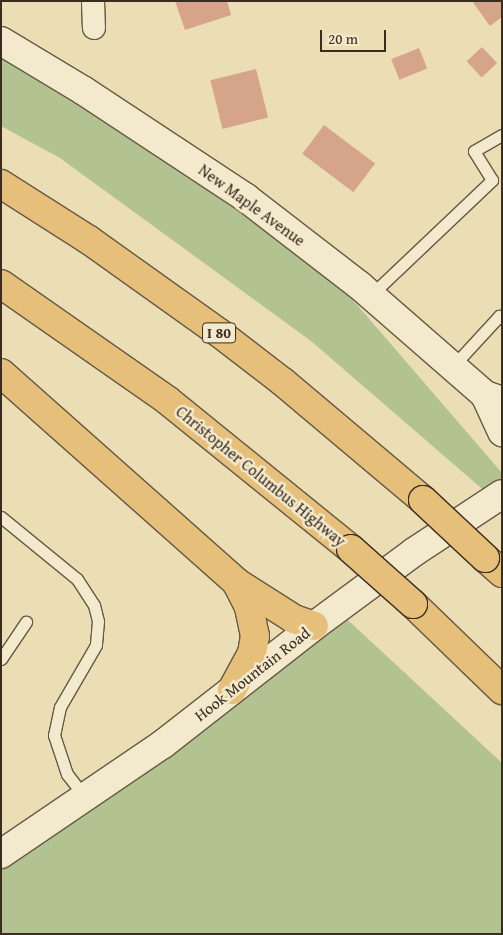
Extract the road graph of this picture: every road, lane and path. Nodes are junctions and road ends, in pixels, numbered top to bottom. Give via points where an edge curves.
1 (93, 1) edge
2 (94, 28) dead end
3 (1, 41) edge
4 (502, 135) edge
5 (1, 184) edge
6 (1, 284) edge
7 (370, 295) junction
8 (502, 318) edge
9 (454, 365) junction
10 (1, 373) edge
11 (493, 398) edge
12 (502, 432) edge
13 (502, 494) edge
14 (1, 517) edge
15 (493, 565) edge
16 (236, 582) junction
17 (26, 622) dead end
18 (314, 626) junction
19 (1, 659) edge
20 (232, 690) junction
21 (502, 690) edge
22 (85, 797) junction
23 (1, 854) edge

1 - 2 street
3 - 7 main road, New Maple Avenue via 84,90 246,198
4 - 7 lane via 474,151 492,180
5 - 15 highway, I 80, bridge via 89,240 291,388 423,500
6 - 21 highway, Christopher Columbus Highway, bridge via 167,400 351,549
7 - 9 main road, New Maple Avenue
8 - 9 lane via 499,316
9 - 11 main road, New Maple Avenue
10 - 16 highway
11 - 12 main road, New Maple Avenue
13 - 18 main road, Hook Mountain Road via 414,552
14 - 22 lane via 77,579 94,605 98,628 96,645 60,707 54,734 67,774
16 - 18 highway via 294,619
16 - 20 highway via 249,607 255,636 252,653
17 - 19 lane
18 - 20 main road, Hook Mountain Road
20 - 22 main road, Hook Mountain Road via 163,744
22 - 23 main road, Hook Mountain Road

